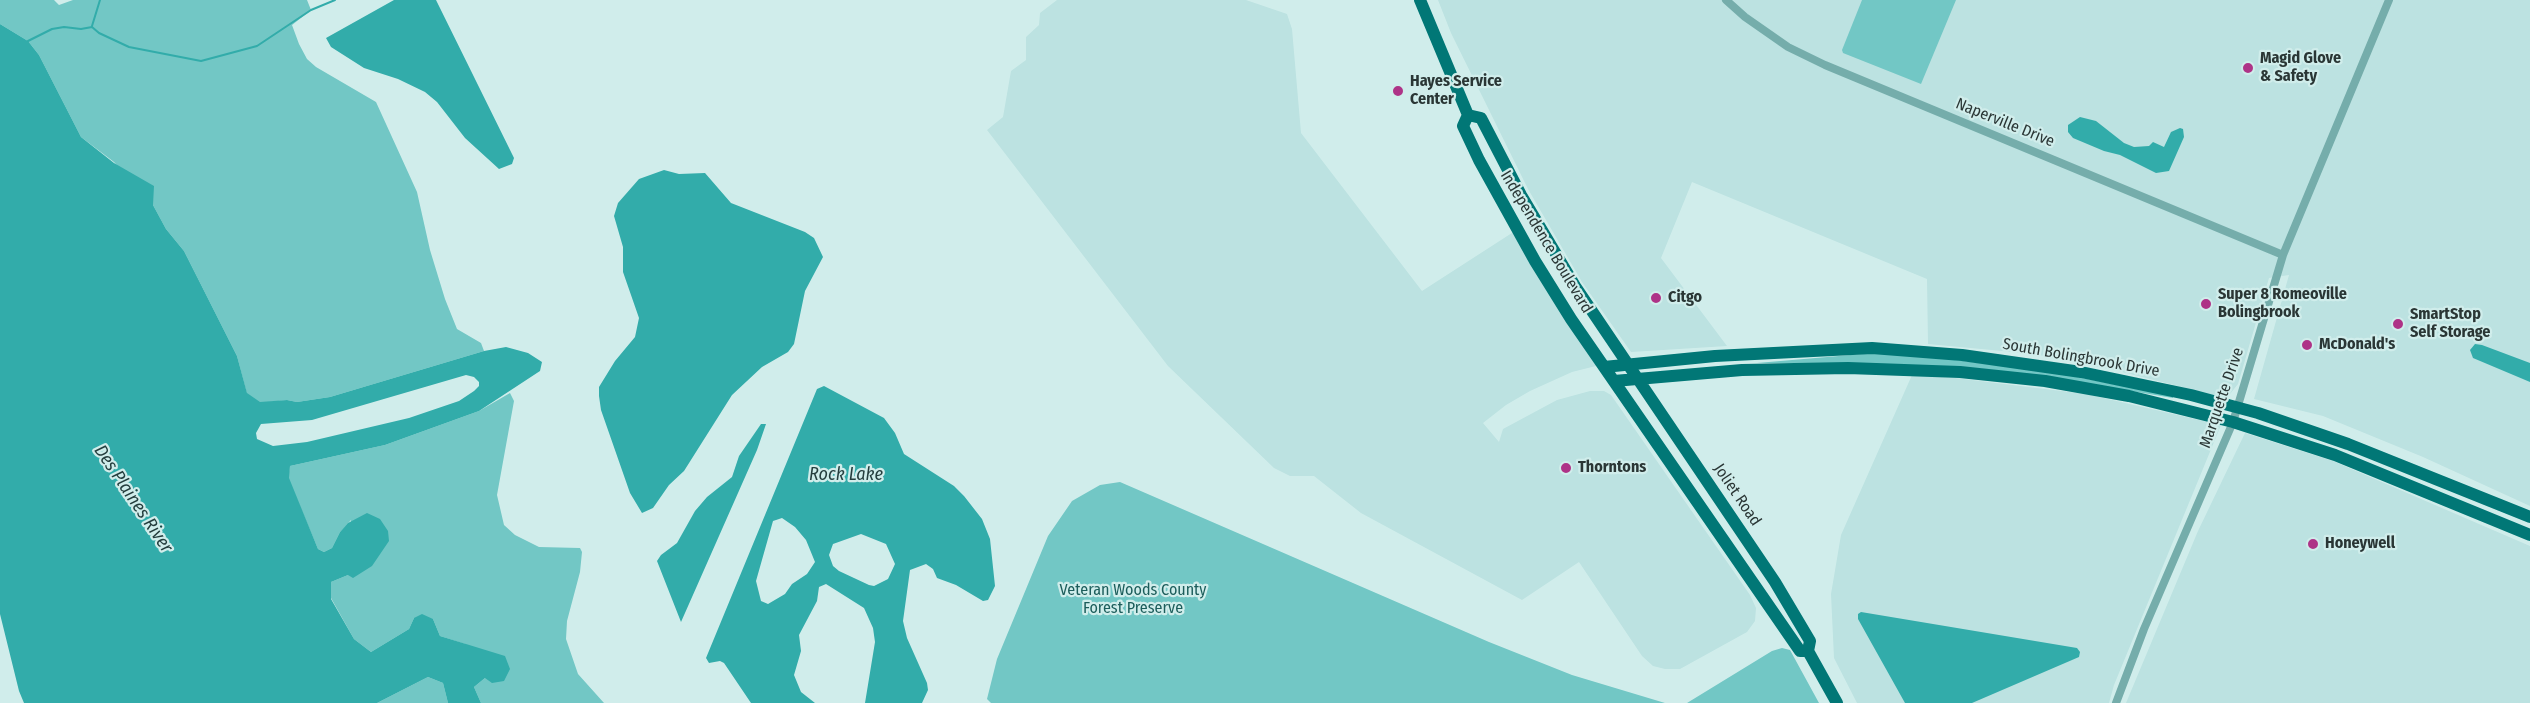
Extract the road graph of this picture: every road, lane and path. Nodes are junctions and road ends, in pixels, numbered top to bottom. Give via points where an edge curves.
1 (1420, 0) edge
2 (1726, 0) edge
3 (2389, 0) edge
4 (1468, 115) junction
5 (2283, 255) junction
6 (1627, 363) junction
7 (1605, 367) junction
8 (1638, 379) junction
9 (1614, 381) junction
10 (2238, 408) junction
11 (2233, 422) junction
12 (2530, 517) edge
13 (2530, 535) edge
14 (1808, 651) junction
15 (1837, 703) edge
16 (2116, 703) edge

1 - 4 main road, Independence Boulevard
2 - 5 street, Naperville Drive via 1788,46 1825,65
3 - 5 street, Marquette Drive
4 - 6 main road, Independence Boulevard via 1481,118 1553,251
4 - 7 main road, Independence Boulevard via 1463,126 1503,206 1552,289
5 - 10 street, Marquette Drive
6 - 7 main road, South Bolingbrook Drive
6 - 8 main road, Joliet Road
6 - 10 main road, South Bolingbrook Drive via 1828,349 1903,350 2081,372
7 - 9 main road, Independence Boulevard
8 - 9 main road, South Bolingbrook Drive
8 - 11 main road, South Bolingbrook Drive via 1772,369 1960,372 2097,390
8 - 14 main road, Joliet Road via 1775,582 1810,641
9 - 14 main road, Joliet Road via 1800,651
10 - 11 street, Marquette Drive
10 - 12 main road, South Bolingbrook Drive via 2330,437
11 - 13 main road, South Bolingbrook Drive via 2335,455
11 - 16 street, Marquette Drive
14 - 15 main road, Joliet Road

